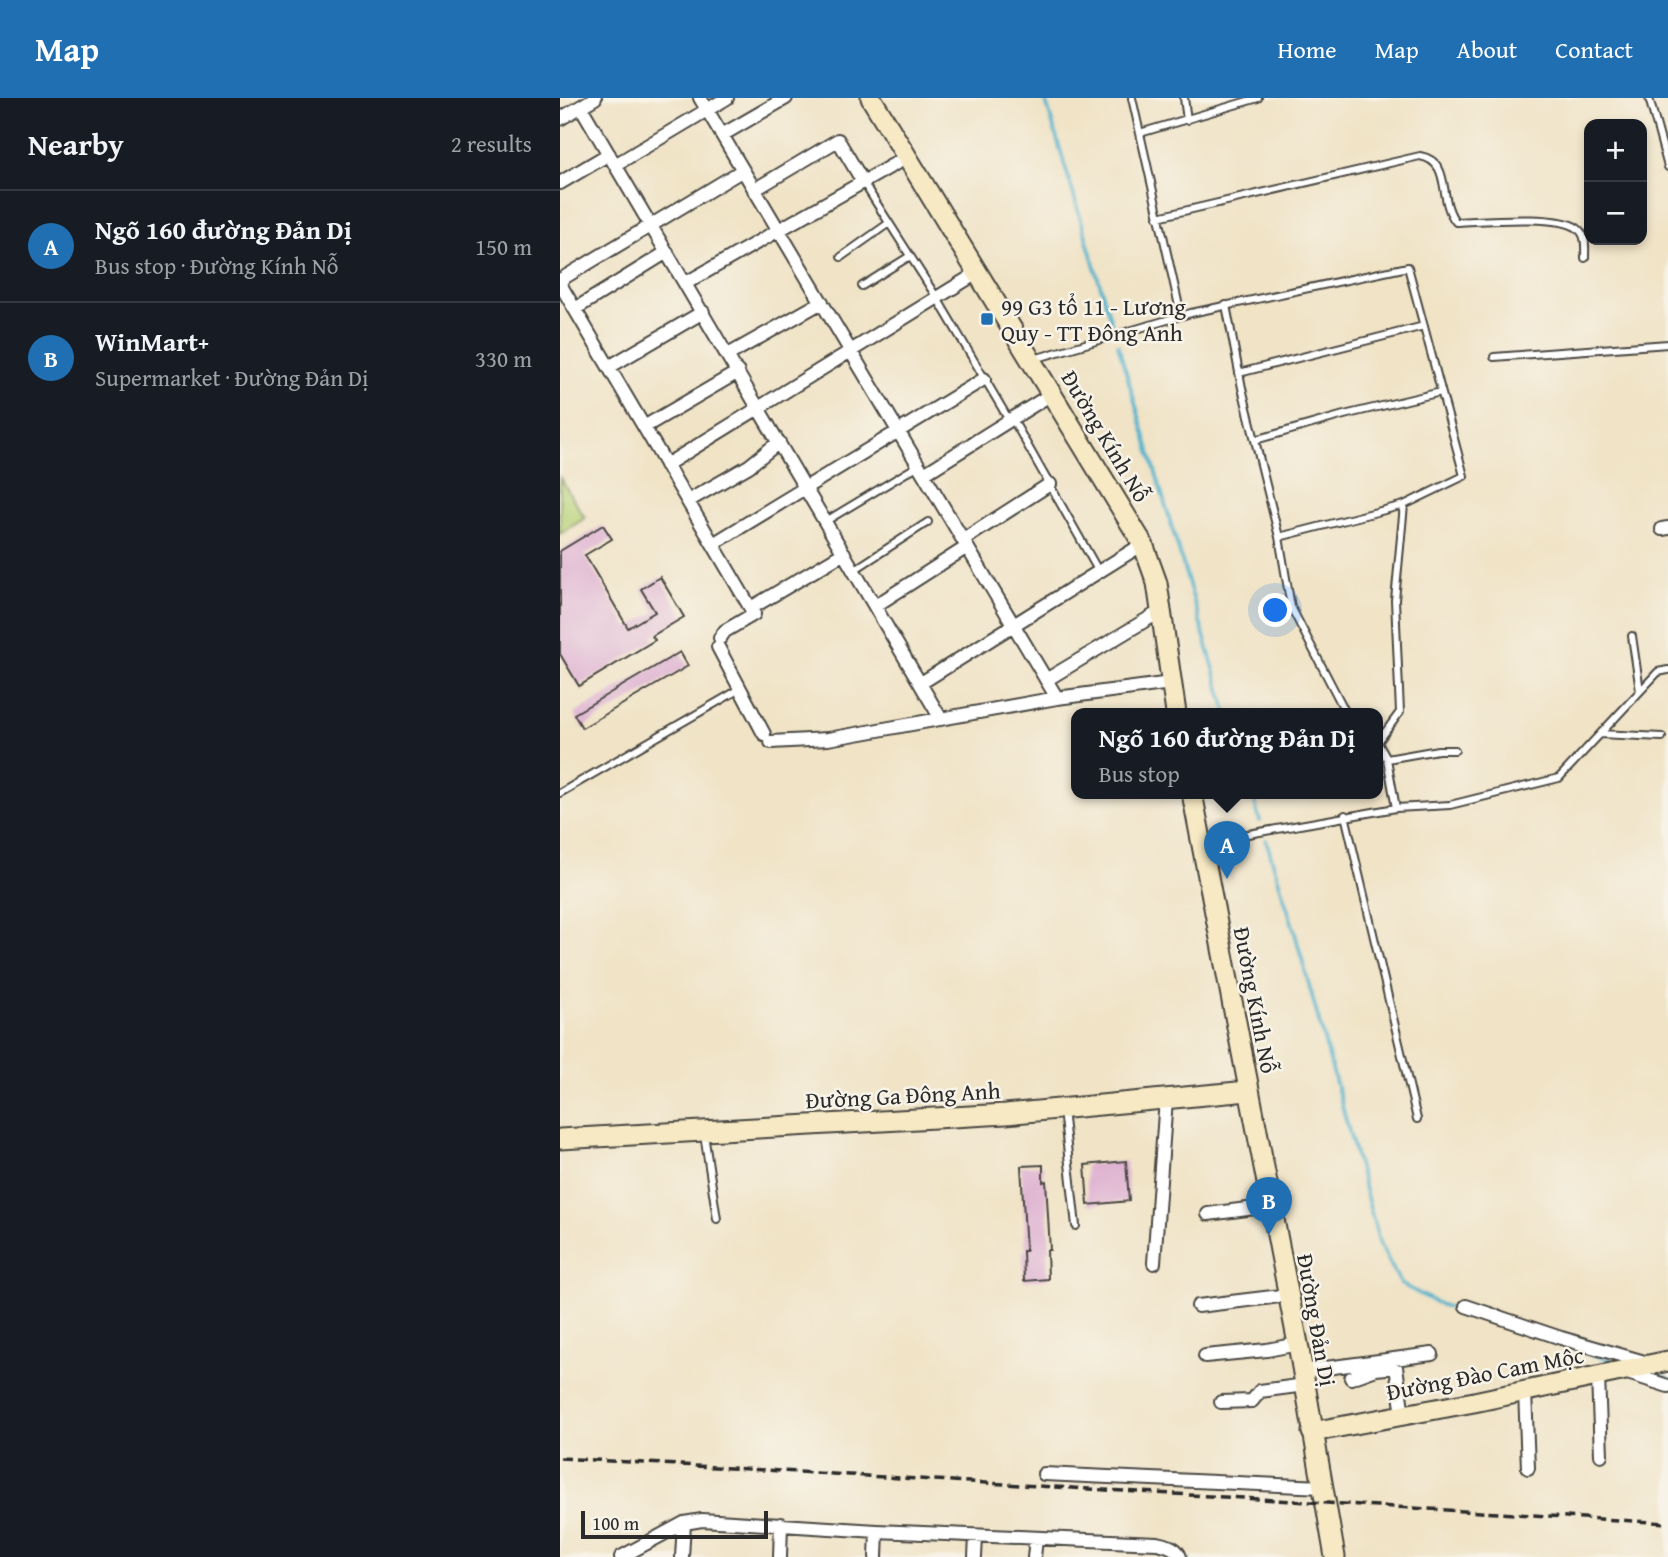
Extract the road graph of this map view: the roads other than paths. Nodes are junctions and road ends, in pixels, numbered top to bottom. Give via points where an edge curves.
1 (595, 98) edge
2 (700, 98) edge
3 (727, 98) edge
4 (786, 98) edge
5 (872, 98) edge
6 (1132, 98) edge
7 (1184, 98) edge
8 (1649, 98) edge
9 (1254, 99) edge
10 (580, 107) junction
11 (708, 111) junction
12 (560, 119) edge
13 (1187, 120) junction
14 (1140, 133) junction
15 (722, 135) junction
16 (907, 157) junction
17 (612, 160) junction
18 (1668, 167) edge
19 (743, 170) junction
20 (863, 182) junction
21 (560, 183) edge
22 (754, 190) junction
23 (1158, 217) junction
24 (889, 223) junction
25 (651, 225) junction
26 (779, 231) junction
27 (667, 252) junction
28 (911, 256) junction
29 (841, 257) dead end
30 (1585, 258) dead end
31 (977, 273) junction
32 (560, 282) edge
33 (686, 284) junction
34 (862, 286) dead end
35 (937, 298) junction
36 (822, 302) junction
37 (1226, 305) junction
38 (575, 309) junction
39 (703, 312) junction
40 (1181, 315) junction
41 (1424, 327) junction
42 (1668, 344) edge
43 (850, 351) junction
44 (728, 355) junction
45 (1494, 357) dead end
46 (1031, 360) junction
47 (609, 368) junction
48 (738, 372) junction
49 (1239, 373) junction
50 (984, 379) junction
51 (1441, 392) junction
52 (1052, 393) junction
53 (759, 407) junction
54 (1011, 419) junction
55 (644, 427) junction
56 (899, 432) junction
57 (1255, 440) junction
58 (779, 442) junction
59 (666, 465) junction
60 (921, 470) junction
61 (1050, 484) junction
62 (806, 488) junction
63 (688, 501) junction
64 (1404, 505) junction
65 (826, 521) junction
66 (928, 522) dead end
67 (1279, 537) junction
68 (965, 543) junction
69 (713, 544) junction
70 (1143, 544) junction
71 (844, 553) junction
72 (854, 570) junction
73 (1099, 572) junction
74 (875, 606) junction
75 (751, 608) junction
76 (1161, 611) junction
77 (1014, 625) junction
78 (1632, 636) dead end
79 (1668, 670) edge
80 (1046, 680) junction
81 (921, 683) junction
82 (1171, 683) junction
83 (740, 689) junction
84 (1640, 691) junction
85 (1057, 698) junction
86 (1175, 708) edge
87 (1343, 708) edge
88 (941, 719) junction
89 (1600, 734) junction
90 (1383, 736) edge
91 (1662, 737) dead end
92 (1455, 750) dead end
93 (1383, 752) edge
94 (1387, 760) junction
95 (560, 793) edge
96 (1193, 799) edge
97 (1396, 808) junction
98 (1345, 815) junction
99 (1201, 842) junction
100 (1248, 1091) junction
101 (1166, 1099) junction
102 (1063, 1109) junction
103 (1417, 1119) dead end
104 (704, 1132) junction
105 (560, 1139) edge
106 (1271, 1206) junction
107 (1208, 1213) dead end
108 (717, 1219) dead end
109 (1076, 1226) dead end
110 (1154, 1263) dead end
111 (1289, 1295) junction
112 (1198, 1306) dead end
113 (1466, 1306) dead end
114 (1298, 1344) junction
115 (1432, 1354) dead end
116 (1205, 1356) dead end
117 (1643, 1366) edge
118 (1598, 1376) junction
119 (1304, 1378) junction
120 (1351, 1378) dead end
121 (1668, 1386) edge
122 (1525, 1391) junction
123 (1221, 1402) dead end
124 (1403, 1415) junction
125 (1312, 1432) junction
126 (1601, 1455) dead end
127 (1528, 1468) dead end
128 (1044, 1474) dead end
129 (1323, 1487) junction
130 (684, 1523) junction
131 (781, 1524) junction
132 (877, 1531) junction
133 (976, 1536) junction
134 (1036, 1539) junction
135 (621, 1557) edge
136 (682, 1557) edge
137 (779, 1557) edge
138 (876, 1557) edge
139 (975, 1557) edge
140 (1034, 1557) edge
141 (1180, 1557) edge
142 (1335, 1557) edge

1 - 10 street
2 - 11 street
3 - 11 street
4 - 15 street
5 - 16 street, Đường Kính Nỗ
6 - 14 lane
7 - 13 lane
8 - 18 lane
9 - 13 lane
10 - 12 street
10 - 17 street
11 - 15 street
11 - 17 street
13 - 14 lane
14 - 23 lane
15 - 19 street
16 - 20 street
16 - 31 street, Đường Kính Nỗ
17 - 21 street
17 - 25 street
19 - 22 street
19 - 25 street
20 - 22 street via 838,140
20 - 24 lane
20 - 26 street
22 - 26 street
23 - 30 lane via 1420,156 1439,167 1448,212 1457,222 1567,223 1579,229 1586,241
23 - 40 lane
24 - 28 lane
24 - 29 lane
25 - 27 street
25 - 32 street
26 - 33 street
26 - 36 street
27 - 33 street
27 - 38 street
28 - 34 lane
28 - 35 lane
31 - 35 street
31 - 46 street, Đường Kính Nỗ
32 - 38 street
33 - 39 street
35 - 43 street
35 - 50 lane
36 - 43 street
36 - 44 street
37 - 40 lane
37 - 41 lane via 1408,267
37 - 49 lane
38 - 47 street
39 - 44 street
39 - 47 street
40 - 46 lane
41 - 49 lane
41 - 51 lane
42 - 45 lane
43 - 53 street
43 - 56 street
44 - 48 street
46 - 52 street, Đường Kính Nỗ
47 - 55 street
48 - 53 street
48 - 55 street
49 - 57 lane
50 - 54 lane
50 - 56 street
51 - 57 lane
51 - 64 lane via 1464,477
52 - 54 street
52 - 70 street, Đường Kính Nỗ
53 - 58 street
53 - 59 street
54 - 60 street
54 - 61 lane
55 - 59 street
56 - 60 street
56 - 62 street
57 - 67 lane
58 - 62 street
58 - 63 street via 749,466
59 - 63 street
60 - 65 lane
60 - 68 street
61 - 68 street
61 - 73 lane
62 - 65 street
62 - 69 street
63 - 69 street
64 - 67 lane
64 - 90 lane via 1395,600 1400,712
65 - 71 street
66 - 72 lane
67 - 87 lane via 1291,607
68 - 74 street
68 - 77 street
69 - 75 street
70 - 73 street
70 - 76 street, Đường Kính Nỗ
71 - 72 street
71 - 75 street
72 - 74 street
73 - 77 street
74 - 81 street
75 - 83 street via 754,614 725,631 719,642
76 - 80 street
76 - 82 street, Đường Kính Nỗ
77 - 80 street
77 - 81 street
78 - 84 lane
79 - 84 lane via 1658,672
80 - 85 street
81 - 88 street
82 - 85 street
82 - 86 street, Đường Kính Nỗ
83 - 88 street via 768,738 828,739
83 - 95 lane
84 - 89 lane
85 - 88 street
89 - 91 lane
89 - 97 lane via 1559,778 1450,805
92 - 94 lane
93 - 94 lane
94 - 97 lane
96 - 99 street, Đường Kính Nỗ
97 - 98 lane
98 - 99 lane
98 - 103 lane
99 - 100 street, Đường Kính Nỗ
100 - 101 street, Đường Ga Đông Anh
100 - 106 street, Đường Đản Dị
101 - 102 street, Đường Ga Đông Anh
101 - 110 street
102 - 104 street, Đường Ga Đông Anh
102 - 109 lane
104 - 105 street, Đường Ga Đông Anh
104 - 108 lane
106 - 107 street
106 - 111 street, Đường Đản Dị
111 - 112 street
111 - 114 street, Đường Đản Dị
113 - 117 street
114 - 116 street
114 - 119 street, Đường Đản Dị
115 - 119 street
117 - 118 street, Đường Đào Cam Mộc
117 - 121 street
118 - 122 street, Đường Đào Cam Mộc
118 - 126 street
119 - 123 street via 1260,1391 1252,1401
119 - 125 street, Đường Đản Dị
120 - 124 street via 1376,1368 1396,1367
122 - 124 street, Đường Đào Cam Mộc
122 - 127 street
124 - 125 street, Đường Đào Cam Mộc
125 - 129 street, Đường Đản Dị
128 - 129 street
129 - 142 street, Đường Đản Dị
130 - 131 street
130 - 135 street
130 - 136 street
131 - 132 street
131 - 137 street
132 - 133 street
132 - 138 street
133 - 134 street
133 - 139 street
134 - 140 street
134 - 141 street via 1157,1543 1169,1546

